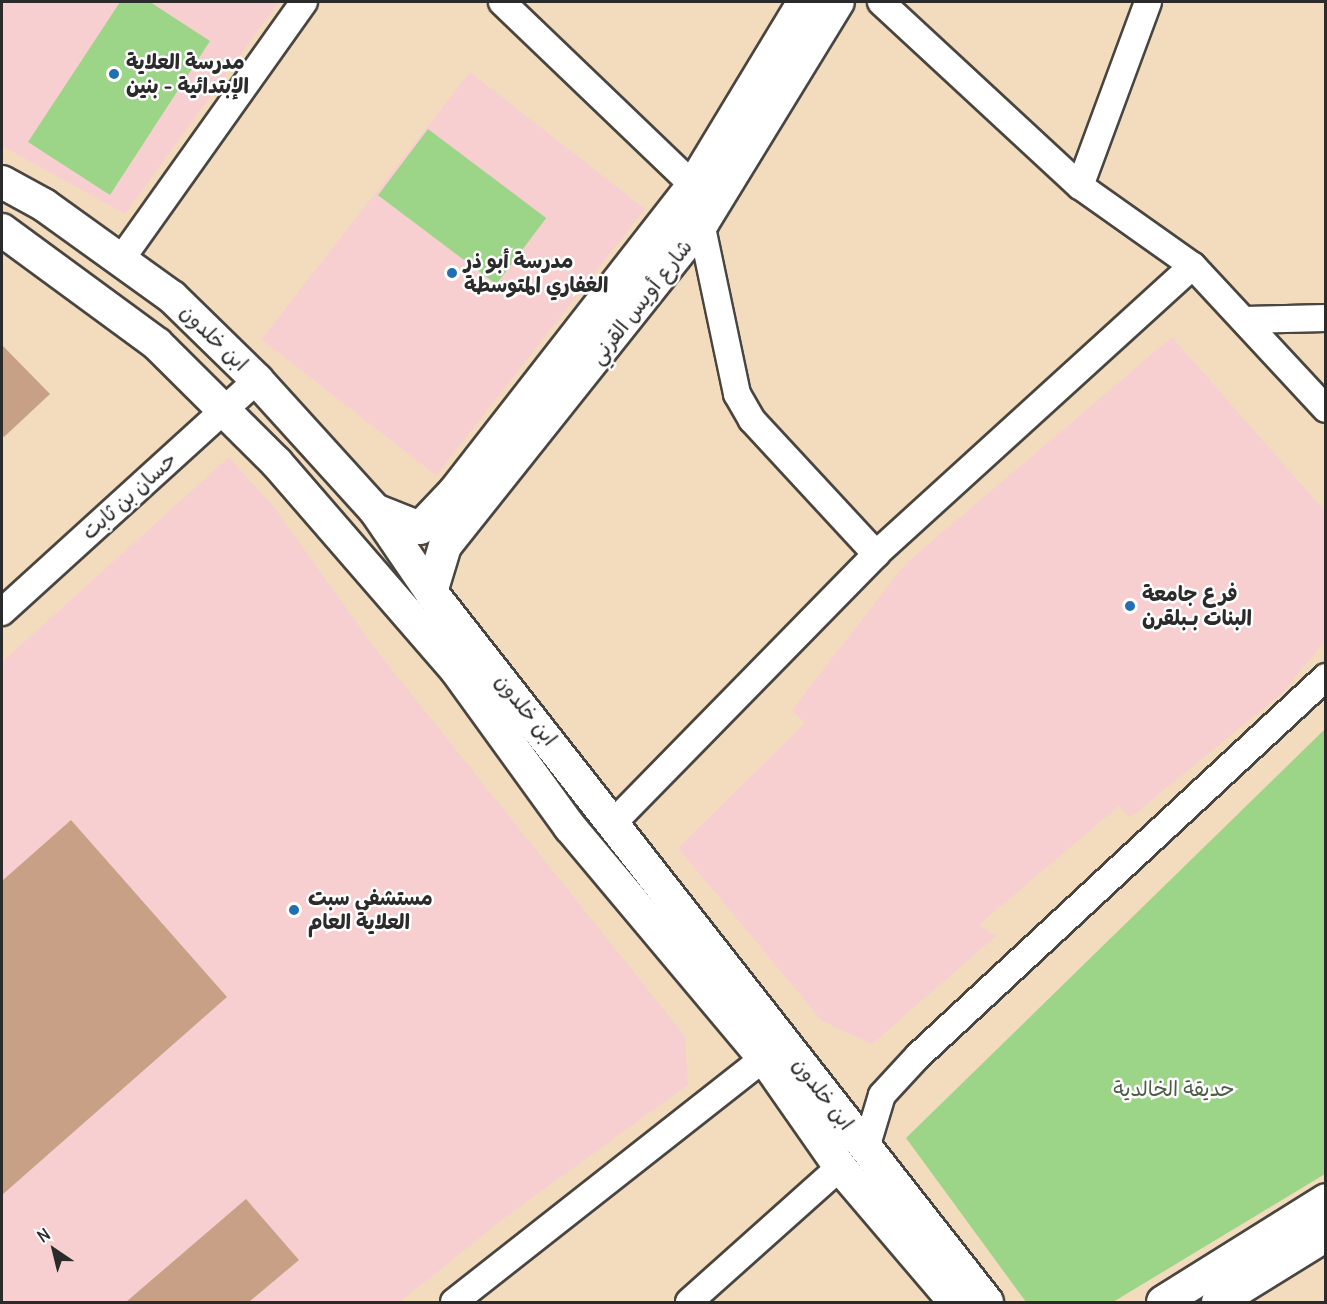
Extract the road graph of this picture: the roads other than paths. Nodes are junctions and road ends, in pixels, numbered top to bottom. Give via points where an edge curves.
1 (304, 2) edge
2 (502, 2) edge
3 (804, 2) edge
4 (838, 2) edge
5 (881, 2) edge
6 (1148, 2) edge
7 (2, 182) edge
8 (693, 185) junction
9 (1080, 186) junction
10 (704, 222) junction
11 (2, 230) edge
12 (122, 258) junction
13 (1193, 266) junction
14 (1326, 318) edge
15 (1245, 320) junction
16 (257, 380) junction
17 (1326, 408) edge
18 (223, 410) junction
19 (375, 510) junction
20 (876, 554) junction
21 (431, 592) junction
22 (2, 612) edge
23 (1326, 677) edge
24 (613, 824) junction
25 (764, 1058) junction
26 (866, 1148) junction
27 (840, 1167) junction
28 (1326, 1200) edge
29 (1326, 1234) edge
30 (705, 1298) edge
31 (454, 1302) edge
32 (955, 1302) edge
33 (987, 1302) edge
34 (1163, 1302) edge
35 (1218, 1302) edge

1 - 12 street
2 - 8 street
3 - 8 street, شارع أويس القرني
4 - 10 street, شارع أويس القرني
5 - 9 street
6 - 9 street
7 - 12 street, ابن خلدون
8 - 10 street
8 - 19 street, شارع أويس القرني via 516,416 420,528
9 - 13 street
10 - 20 street via 737,394 752,420
10 - 21 street, شارع أويس القرني via 445,546
11 - 18 street, ابن خلدون via 157,344
12 - 16 street, ابن خلدون via 172,297
13 - 15 street
13 - 20 street
14 - 15 street
15 - 17 street
16 - 18 street, حسان بن ثابت
16 - 19 street, ابن خلدون
18 - 22 street, حسان بن ثابت
18 - 25 street, ابن خلدون via 276,462 457,671 570,827
19 - 21 street, ابن خلدون
20 - 24 street
21 - 24 street, ابن خلدون
23 - 26 street via 918,1056 882,1095
24 - 26 street, ابن خلدون
25 - 27 street, ابن خلدون
25 - 31 street
26 - 33 street, ابن خلدون
27 - 30 street
27 - 32 street, ابن خلدون
28 - 34 street
29 - 35 street

